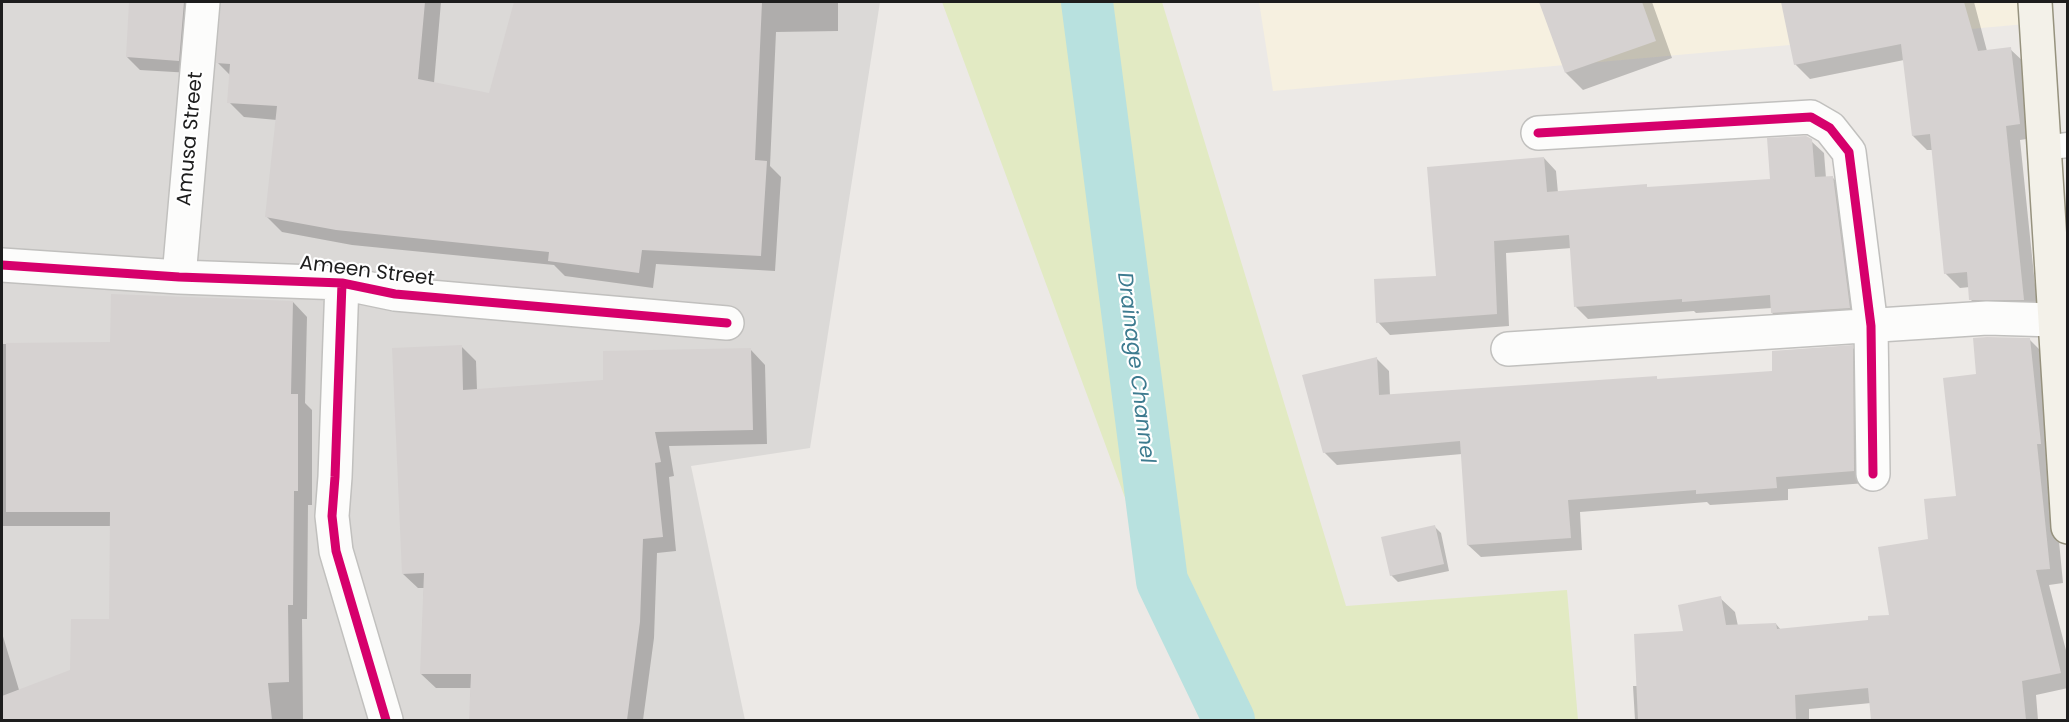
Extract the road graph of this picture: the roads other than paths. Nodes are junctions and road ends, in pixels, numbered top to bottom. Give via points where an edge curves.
1 (203, 2) edge
2 (2035, 2) edge
3 (1538, 134) dead end
4 (2055, 147) edge
5 (2, 265) edge
6 (179, 277) junction
7 (342, 283) junction
8 (2056, 320) junction
9 (727, 323) dead end
10 (1871, 326) junction
11 (1508, 349) dead end
12 (1873, 474) dead end
13 (2067, 527) edge
14 (386, 720) edge

1 - 6 street, Amusa Street
2 - 4 main road
3 - 10 street via 1811,117 1830,128 1849,152
4 - 8 main road
5 - 6 street, Ameen Street
6 - 7 street, Ameen Street
7 - 9 street, Ameen Street via 395,294
7 - 14 street via 332,516 336,551
8 - 10 street via 1987,318
8 - 13 main road
10 - 11 street
10 - 12 street

